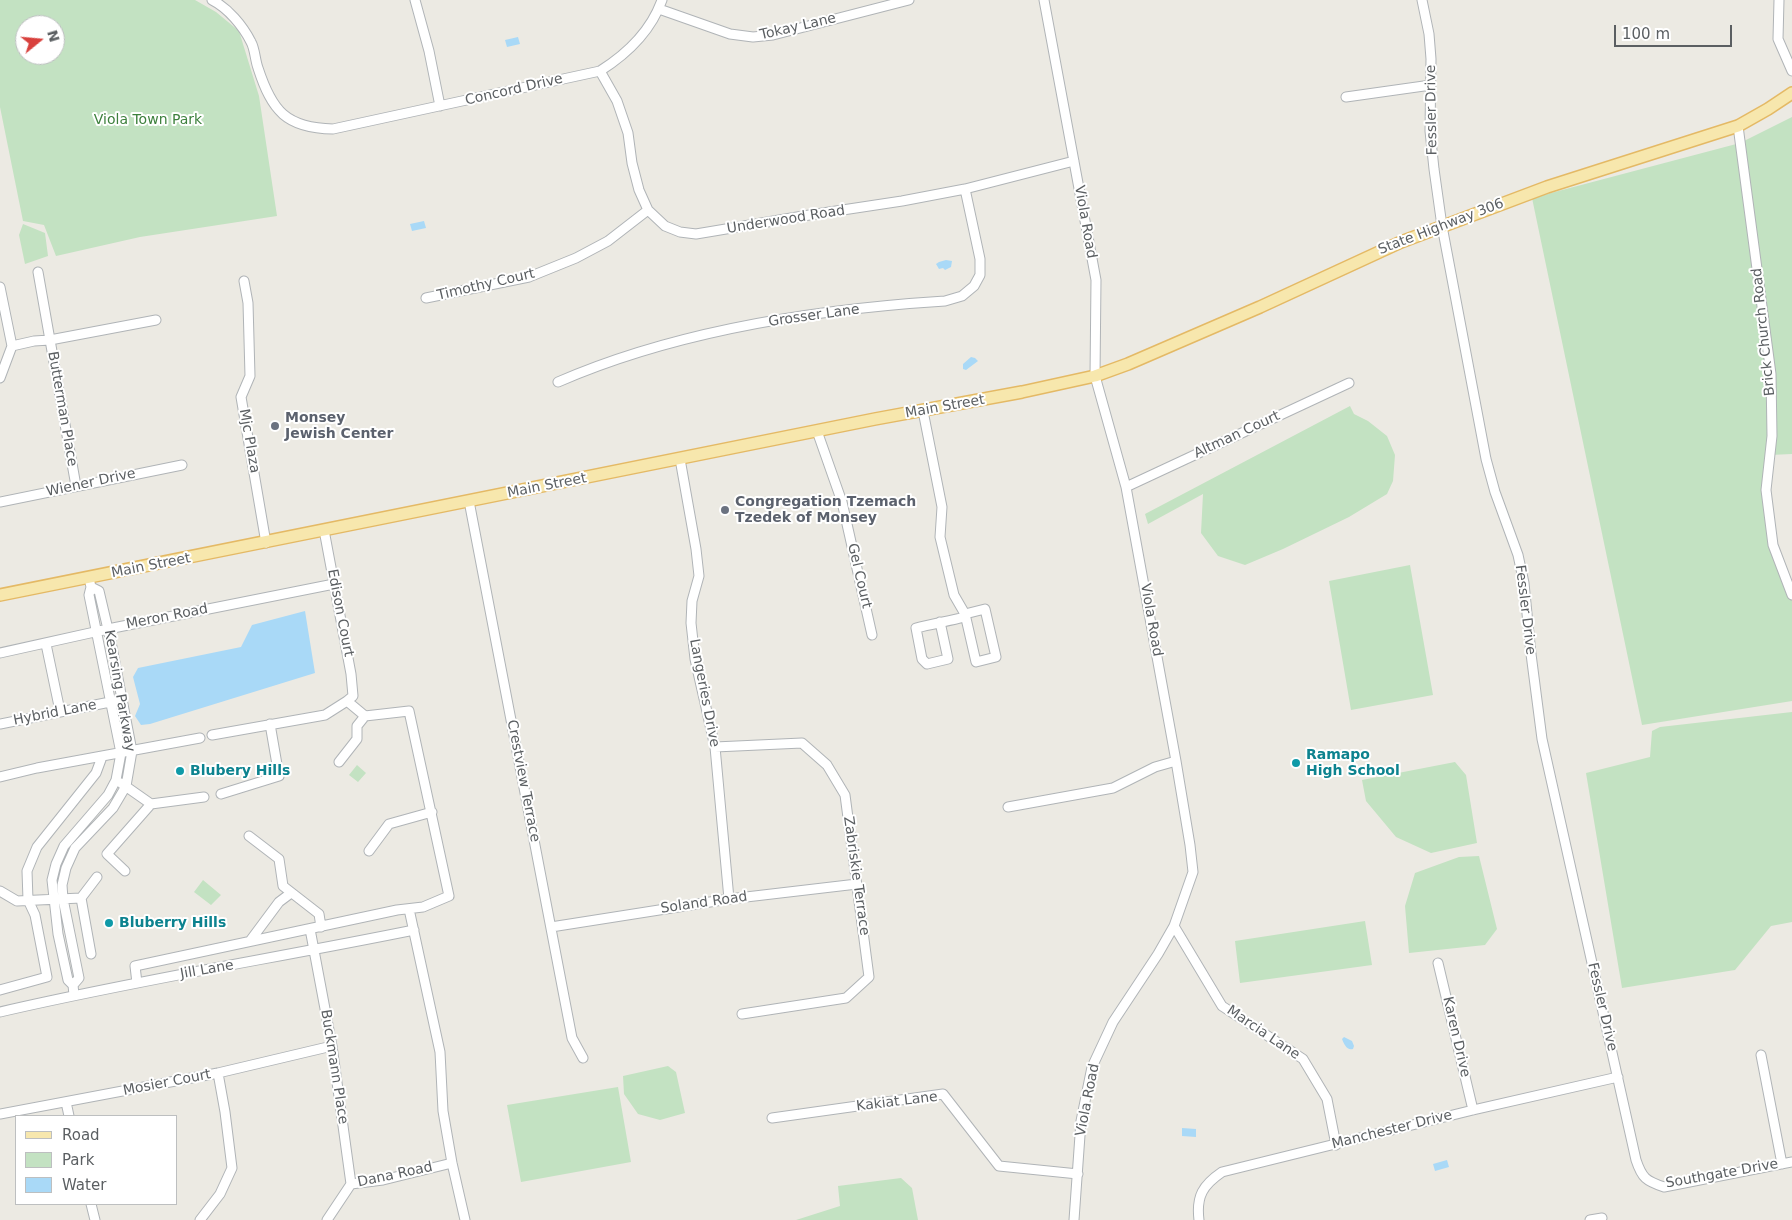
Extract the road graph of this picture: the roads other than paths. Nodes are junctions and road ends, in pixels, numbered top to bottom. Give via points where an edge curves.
1 (212, 0) edge
2 (415, 0) edge
3 (909, 0) edge
4 (1044, 0) edge
5 (1422, 0) edge
6 (1779, 0) edge
7 (660, 4) edge
8 (600, 71) junction
9 (1792, 71) edge
10 (1431, 85) junction
11 (1792, 93) edge
12 (1346, 97) dead end
13 (440, 106) junction
14 (1738, 126) junction
15 (1074, 161) junction
16 (965, 189) junction
17 (648, 210) junction
18 (1442, 226) junction
19 (38, 272) dead end
20 (244, 281) dead end
21 (0, 287) edge
22 (426, 298) dead end
23 (156, 320) dead end
24 (50, 340) junction
25 (12, 346) junction
26 (1095, 376) junction
27 (0, 378) edge
28 (558, 382) dead end
29 (1348, 383) dead end
30 (923, 411) junction
31 (817, 431) junction
32 (680, 459) junction
33 (182, 465) dead end
34 (76, 486) junction
35 (1126, 488) junction
36 (469, 501) junction
37 (0, 502) edge
38 (324, 530) junction
39 (266, 543) junction
40 (90, 583) junction
41 (334, 584) junction
42 (0, 595) edge
43 (1792, 595) edge
44 (965, 615) junction
45 (940, 622) junction
46 (108, 629) junction
47 (97, 632) junction
48 (872, 635) dead end
49 (46, 644) junction
50 (0, 653) edge
51 (350, 698) junction
52 (122, 699) junction
53 (111, 702) junction
54 (60, 711) junction
55 (365, 716) junction
56 (0, 724) edge
57 (270, 724) junction
58 (212, 735) dead end
59 (200, 738) dead end
60 (715, 748) junction
61 (132, 751) junction
62 (122, 753) junction
63 (102, 757) junction
64 (1176, 760) junction
65 (339, 762) dead end
66 (0, 777) edge
67 (116, 780) junction
68 (126, 786) junction
69 (220, 794) dead end
70 (204, 797) dead end
71 (151, 804) junction
72 (1008, 807) dead end
73 (432, 812) junction
74 (249, 836) dead end
75 (368, 851) dead end
76 (125, 871) dead end
77 (96, 877) dead end
78 (857, 884) junction
79 (0, 891) edge
80 (291, 893) junction
81 (81, 898) junction
82 (63, 899) junction
83 (729, 899) junction
84 (28, 900) junction
85 (53, 900) junction
86 (409, 909) junction
87 (1174, 926) junction
88 (321, 927) junction
89 (552, 927) junction
90 (310, 929) junction
91 (414, 930) junction
92 (250, 941) junction
93 (314, 951) junction
94 (91, 954) dead end
95 (1438, 964) dead end
96 (137, 983) junction
97 (0, 990) edge
98 (74, 990) junction
99 (0, 1012) edge
100 (742, 1014) dead end
101 (332, 1046) junction
102 (1761, 1055) dead end
103 (583, 1058) dead end
104 (218, 1073) junction
105 (1618, 1077) junction
106 (66, 1102) junction
107 (1473, 1110) junction
108 (0, 1114) edge
109 (70, 1115) edge
110 (772, 1118) dead end
111 (1336, 1144) junction
112 (452, 1163) junction
113 (1787, 1163) edge
114 (1078, 1174) junction
115 (1652, 1183) joint
116 (352, 1184) junction
117 (91, 1205) edge
118 (1602, 1218) dead end
119 (95, 1220) edge
120 (200, 1220) edge
121 (327, 1220) edge
122 (465, 1220) edge
123 (1074, 1220) edge
124 (1199, 1220) edge
125 (1590, 1220) edge

1 - 13 street, Concord Drive via 238,23 252,43 265,90 278,111 296,124 334,130
2 - 13 street
3 - 7 street, Tokay Lane via 753,37 730,34
4 - 15 street, Viola Road
5 - 10 street, Fessler Drive via 1429,34
6 - 9 street via 1778,39
7 - 8 street, Concord Drive via 638,40 620,58
8 - 13 street, Concord Drive
8 - 17 street, Underwood Road via 617,101 628,133 632,163
10 - 12 street
10 - 18 street, Fessler Drive via 1430,131
11 - 14 main road, State Highway 306
14 - 18 main road, State Highway 306 via 1547,187
14 - 43 street, Brick Church Road via 1771,374 1772,436 1766,490 1773,545
15 - 16 street, Underwood Road
15 - 26 street, Viola Road via 1096,280
16 - 17 street, Underwood Road via 696,234 666,226
16 - 28 street, Grosser Lane via 980,259 980,275 974,286 962,296 946,301 828,312 731,330 676,342 585,370
17 - 22 street, Timothy Court via 608,241 545,271
18 - 26 main road, State Highway 306
18 - 105 street, Fessler Drive via 1486,459 1524,583 1542,739
19 - 24 street
20 - 39 street, Mjc Plaza via 248,303 250,376 241,397
21 - 25 street
23 - 24 street
24 - 25 street, Butterman Place
24 - 34 street, Butterman Place
25 - 27 street
26 - 30 main road, Main Street
26 - 35 street, Viola Road
29 - 35 street, Altman Court
30 - 31 main road, Main Street
30 - 44 street via 942,507 940,536 954,595
31 - 32 main road, Main Street
31 - 48 street, Gel Court via 842,502
32 - 36 main road, Main Street
32 - 60 street, Langeries Drive via 699,576 692,601 695,659
33 - 34 street, Wiener Drive
34 - 37 street, Wiener Drive
35 - 64 street, Viola Road
36 - 38 main road, Main Street
36 - 89 street, Crestview Terrace
38 - 39 main road, Main Street
38 - 41 street, Edison Court
39 - 40 main road, Main Street
40 - 42 main road, Main Street
40 - 46 street, Kearsing Parkway via 99,591
40 - 47 street, Kearsing Parkway via 89,595
41 - 46 street, Meron Road
41 - 51 street, Edison Court via 352,674
44 - 44 street via 986,609 996,657 976,662
44 - 45 street
45 - 45 street via 916,628 922,659 927,664 948,659
46 - 47 street, Meron Road
46 - 52 street, Kearsing Parkway
47 - 49 street, Meron Road
47 - 53 street, Kearsing Parkway
49 - 50 street, Meron Road
49 - 54 street
51 - 55 street
51 - 57 street via 325,714
52 - 53 street, Hybrid Lane
52 - 61 street, Kearsing Parkway
53 - 54 street, Hybrid Lane
53 - 62 street, Kearsing Parkway
54 - 56 street, Hybrid Lane
55 - 65 street via 357,726 357,739
55 - 73 street via 409,712
57 - 58 street
57 - 69 street via 279,776
59 - 61 street
60 - 78 street, Zabriskie Terrace via 802,743 827,765 844,795
60 - 83 street, Langeries Drive
61 - 62 street
61 - 68 street, Kearsing Parkway
62 - 63 street
62 - 67 street, Kearsing Parkway
63 - 66 street
63 - 84 street via 96,773 37,846 27,871
64 - 72 street via 1112,788
64 - 87 street, Viola Road via 1193,872
67 - 68 street
67 - 85 street, Kearsing Parkway via 108,795 64,846 52,880
68 - 71 street
68 - 82 street, Kearsing Parkway via 113,808 75,848 66,868
70 - 71 street
71 - 76 street via 107,854
73 - 75 street via 390,824
73 - 86 street via 449,896
74 - 80 street via 279,859 283,886
77 - 81 street
78 - 83 street, Soland Road
78 - 100 street, Zabriskie Terrace via 869,977 846,998
79 - 84 street via 17,900
80 - 88 street via 319,914
80 - 92 street via 279,902
81 - 82 street
81 - 94 street
82 - 85 street
82 - 98 street, Kearsing Parkway via 79,978
83 - 89 street, Soland Road
84 - 85 street
84 - 97 street via 48,977
85 - 98 street, Kearsing Parkway via 68,980
86 - 88 street
86 - 91 street
87 - 111 street, Marcia Lane via 1222,1006 1303,1059 1327,1099
87 - 114 street, Viola Road via 1113,1022 1092,1068 1081,1121
88 - 90 street
89 - 103 street, Crestview Terrace via 572,1038
90 - 92 street
90 - 93 street, Buckmann Place
91 - 93 street, Jill Lane
91 - 112 street via 440,1052 443,1111
92 - 96 street via 135,966
93 - 96 street, Jill Lane
93 - 101 street, Buckmann Place
95 - 107 street, Karen Drive
96 - 98 street, Jill Lane
98 - 99 street, Jill Lane
101 - 104 street, Mosier Court
101 - 116 street, Buckmann Place
102 - 113 street
104 - 106 street, Mosier Court
104 - 120 street via 232,1168 220,1194
105 - 107 street, Manchester Drive
105 - 115 street, Fessler Drive via 1636,1160 1641,1175
106 - 108 street, Mosier Court
106 - 109 street
107 - 111 street, Manchester Drive
110 - 114 street, Kakiat Lane via 943,1094 999,1166
111 - 124 street, Manchester Drive via 1222,1172 1210,1180 1200,1195
112 - 116 street, Dana Road
112 - 122 street
113 - 115 street, Southgate Drive via 1664,1187
114 - 123 street, Viola Road
116 - 121 street, Dana Road
117 - 119 street
118 - 125 street

